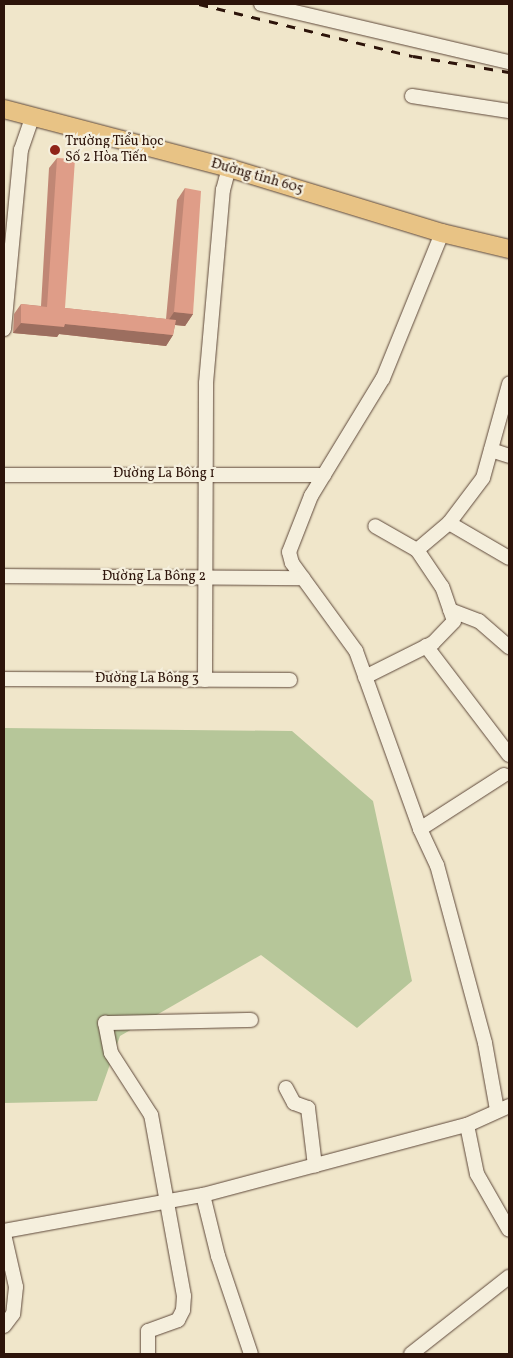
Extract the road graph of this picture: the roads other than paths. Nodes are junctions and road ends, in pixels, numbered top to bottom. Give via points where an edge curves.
1 (262, 4) edge
2 (509, 62) edge
3 (412, 96) dead end
4 (4, 109) edge
5 (509, 111) edge
6 (33, 116) junction
7 (230, 168) junction
8 (442, 233) junction
9 (509, 250) edge
10 (4, 329) edge
11 (509, 384) edge
12 (491, 450) junction
13 (509, 456) edge
14 (4, 474) edge
15 (207, 474) junction
16 (324, 475) junction
17 (449, 523) junction
18 (375, 526) dead end
19 (417, 550) junction
20 (509, 558) edge
21 (4, 576) edge
22 (206, 577) junction
23 (303, 578) junction
24 (450, 610) junction
25 (426, 646) junction
26 (509, 647) edge
27 (365, 676) junction
28 (4, 678) edge
29 (205, 680) junction
30 (290, 680) dead end
31 (509, 755) edge
32 (504, 775) dead end
33 (420, 829) junction
34 (251, 1020) dead end
35 (286, 1088) dead end
36 (503, 1108) edge
37 (467, 1126) junction
38 (315, 1166) junction
39 (203, 1195) junction
40 (166, 1203) junction
41 (509, 1230) edge
42 (4, 1233) edge
43 (509, 1277) edge
44 (4, 1326) edge
45 (148, 1354) edge
46 (251, 1354) edge
47 (411, 1354) edge

1 - 2 street
3 - 5 street
4 - 6 main road, Đường tỉnh 605
6 - 7 main road, Đường tỉnh 605
6 - 10 street via 21,150
7 - 8 main road, Đường tỉnh 605
7 - 15 street via 223,190 206,383
8 - 9 main road, Đường tỉnh 605
8 - 16 street via 383,378
11 - 12 street
12 - 13 street
12 - 17 street via 483,478
14 - 15 street, Đường La Bông 1
15 - 16 street, Đường La Bông 1
15 - 22 street
16 - 23 street via 289,548 292,563
17 - 19 street
17 - 20 street
18 - 19 street
19 - 24 street via 442,587
21 - 22 street, Đường La Bông 2
22 - 23 street, Đường La Bông 2
22 - 29 street
23 - 27 street via 356,651
24 - 25 street via 454,621
24 - 26 street via 479,621
25 - 27 street
25 - 31 street
27 - 33 street
28 - 29 street, Đường La Bông 3
29 - 30 street, Đường La Bông 3
32 - 33 street
33 - 36 street via 437,865
34 - 40 street via 105,1024 111,1053 151,1115
35 - 38 street via 294,1103 308,1108
36 - 37 street
37 - 38 street
37 - 41 street via 476,1174
38 - 39 street
39 - 40 street
39 - 46 street via 218,1256
40 - 42 street
40 - 45 street via 184,1303 178,1320 148,1331
42 - 44 street via 16,1287 13,1314
43 - 47 street

